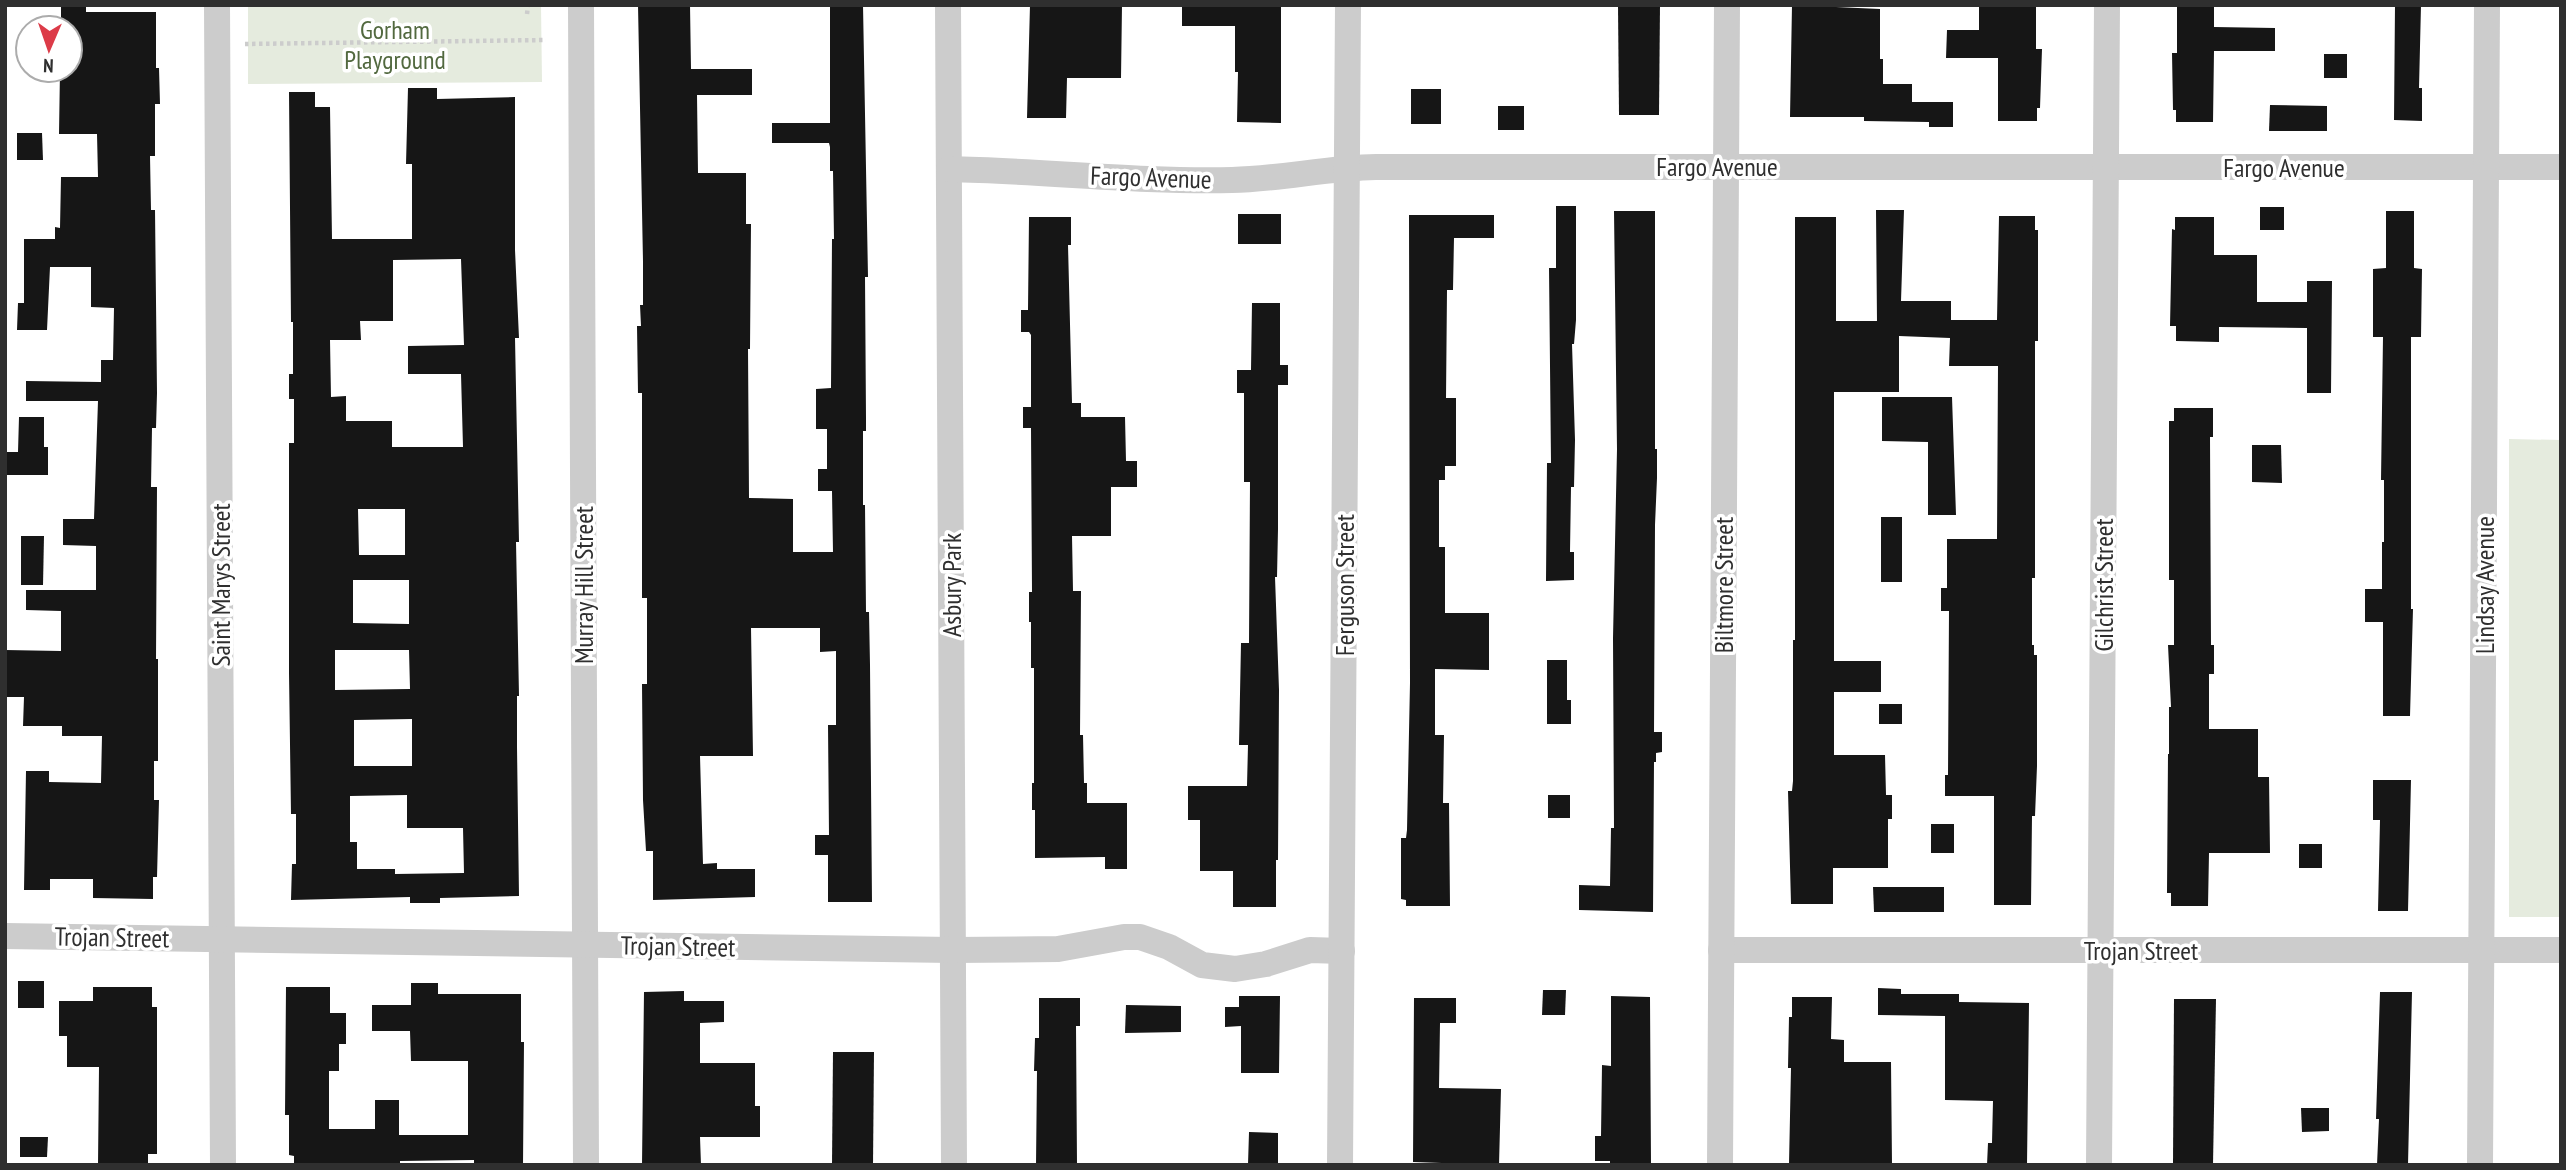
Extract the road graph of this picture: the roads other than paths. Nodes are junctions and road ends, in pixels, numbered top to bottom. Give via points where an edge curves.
1 (217, 5) edge
2 (581, 5) edge
3 (948, 5) edge
4 (1349, 5) edge
5 (1727, 5) edge
6 (2107, 5) edge
7 (2487, 5) edge
8 (1726, 165) junction
9 (2106, 166) junction
10 (1347, 167) junction
11 (2486, 167) junction
12 (2561, 167) edge
13 (948, 169) junction
14 (5, 936) edge
15 (222, 939) junction
16 (585, 945) junction
17 (2101, 949) junction
18 (2482, 949) junction
19 (952, 950) junction
20 (1721, 950) junction
21 (2561, 950) edge
22 (1342, 951) junction
23 (223, 1165) edge
24 (586, 1165) edge
25 (954, 1165) edge
26 (1340, 1165) edge
27 (1720, 1165) edge
28 (2099, 1165) edge
29 (2480, 1165) edge

1 - 15 street, Saint Marys Street
2 - 16 street, Murray Hill Street
3 - 13 street, Asbury Park
4 - 10 street, Ferguson Street
5 - 8 street, Biltmore Street
6 - 9 street, Gilchrist Street
7 - 11 street, Lindsay Avenue
8 - 9 street, Fargo Avenue
8 - 10 street, Fargo Avenue
8 - 20 street, Biltmore Street
9 - 11 street, Fargo Avenue
9 - 17 street, Gilchrist Street
10 - 13 street, Fargo Avenue via 1236,180 1163,181
10 - 22 street, Ferguson Street
11 - 12 street, Fargo Avenue
11 - 18 street, Lindsay Avenue
13 - 19 street, Asbury Park
14 - 15 street, Trojan Street
15 - 16 street, Trojan Street
15 - 23 street, Saint Marys Street
16 - 19 street, Trojan Street
16 - 24 street, Murray Hill Street
17 - 18 street, Trojan Street
17 - 20 street, Trojan Street
17 - 28 street, Gilchrist Street
18 - 21 street, Trojan Street
18 - 29 street, Lindsay Avenue
19 - 22 street, Trojan Street via 1058,949 1140,937 1202,965 1235,968 1310,950
19 - 25 street, Asbury Park
20 - 27 street, Biltmore Street
22 - 26 street, Ferguson Street

